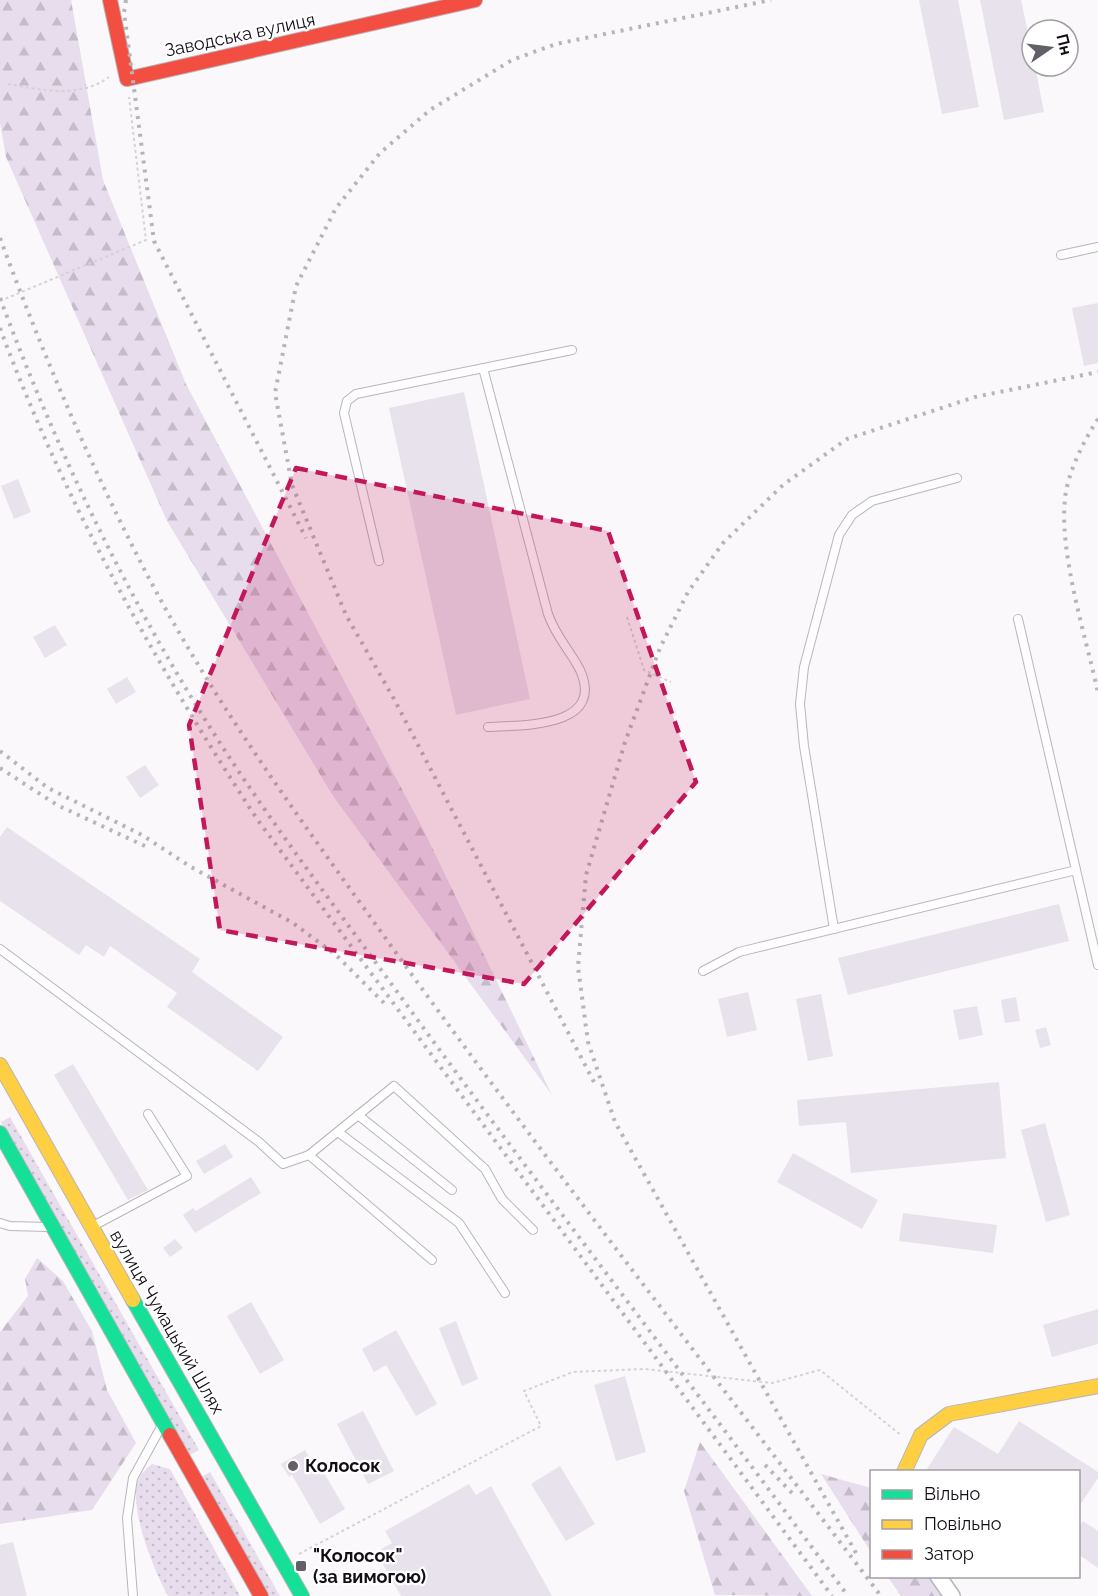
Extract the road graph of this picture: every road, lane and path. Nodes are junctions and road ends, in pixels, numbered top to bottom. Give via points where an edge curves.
1 (110, 0) edge
2 (476, 0) edge
3 (125, 72) junction
4 (8, 84) dead end
5 (1098, 247) edge
6 (1061, 255) dead end
7 (0, 301) edge
8 (572, 350) dead end
9 (483, 368) junction
10 (957, 478) dead end
11 (379, 561) dead end
12 (627, 617) dead end
13 (1018, 619) dead end
14 (671, 682) dead end
15 (488, 727) dead end
16 (1076, 870) junction
17 (834, 929) junction
18 (0, 949) edge
19 (1098, 965) edge
20 (703, 971) dead end
21 (0, 1065) edge
22 (148, 1114) dead end
23 (358, 1115) junction
24 (338, 1132) junction
25 (0, 1133) edge
26 (4, 1148) edge
27 (309, 1155) junction
28 (452, 1190) dead end
29 (0, 1223) edge
30 (92, 1227) junction
31 (54, 1228) junction
32 (533, 1230) dead end
33 (432, 1260) dead end
34 (505, 1293) dead end
35 (1098, 1386) edge
36 (163, 1423) junction
37 (915, 1447) junction
38 (205, 1461) junction
39 (905, 1470) edge
40 (283, 1563) junction
41 (939, 1578) edge
42 (133, 1596) edge
43 (261, 1596) edge
44 (302, 1596) edge
45 (952, 1596) edge

1 - 3 main road
2 - 3 main road, Заводська вулиця
3 - 4 path via 86,88 54,93
3 - 7 path via 146,240
5 - 6 lane
8 - 9 lane
9 - 11 lane via 356,394 347,401 344,413
9 - 15 lane via 548,614 555,635 579,668 586,686 581,705 564,718 541,724
10 - 17 lane via 872,501 852,515 839,535 804,667 800,704
12 - 14 path via 644,670
13 - 16 lane
16 - 17 lane
16 - 19 lane
17 - 20 lane via 739,952
18 - 27 lane via 283,1164
21 - 30 main road, вулиця Чумацький Шлях
22 - 30 lane via 187,1176
23 - 24 lane
23 - 28 lane
23 - 32 lane via 394,1086 485,1169 502,1199
24 - 27 lane
24 - 34 lane via 459,1223
25 - 26 main road, вулиця Чумацький Шлях
26 - 31 main road, вулиця Чумацький Шлях
27 - 33 lane
29 - 31 lane
30 - 38 main road, вулиця Чумацький Шлях
31 - 36 main road, вулиця Чумацький Шлях
35 - 37 main road via 949,1414 921,1435
36 - 38 main road, вулиця Чумацький Шлях
36 - 42 lane via 133,1478 127,1518
37 - 39 main road
37 - 40 path via 820,1370 772,1383 645,1369 573,1372 524,1391 541,1426
38 - 40 main road, вулиця Чумацький Шлях
38 - 43 main road, вулиця Чумацький Шлях
40 - 44 main road, вулиця Чумацький Шлях
41 - 45 street

